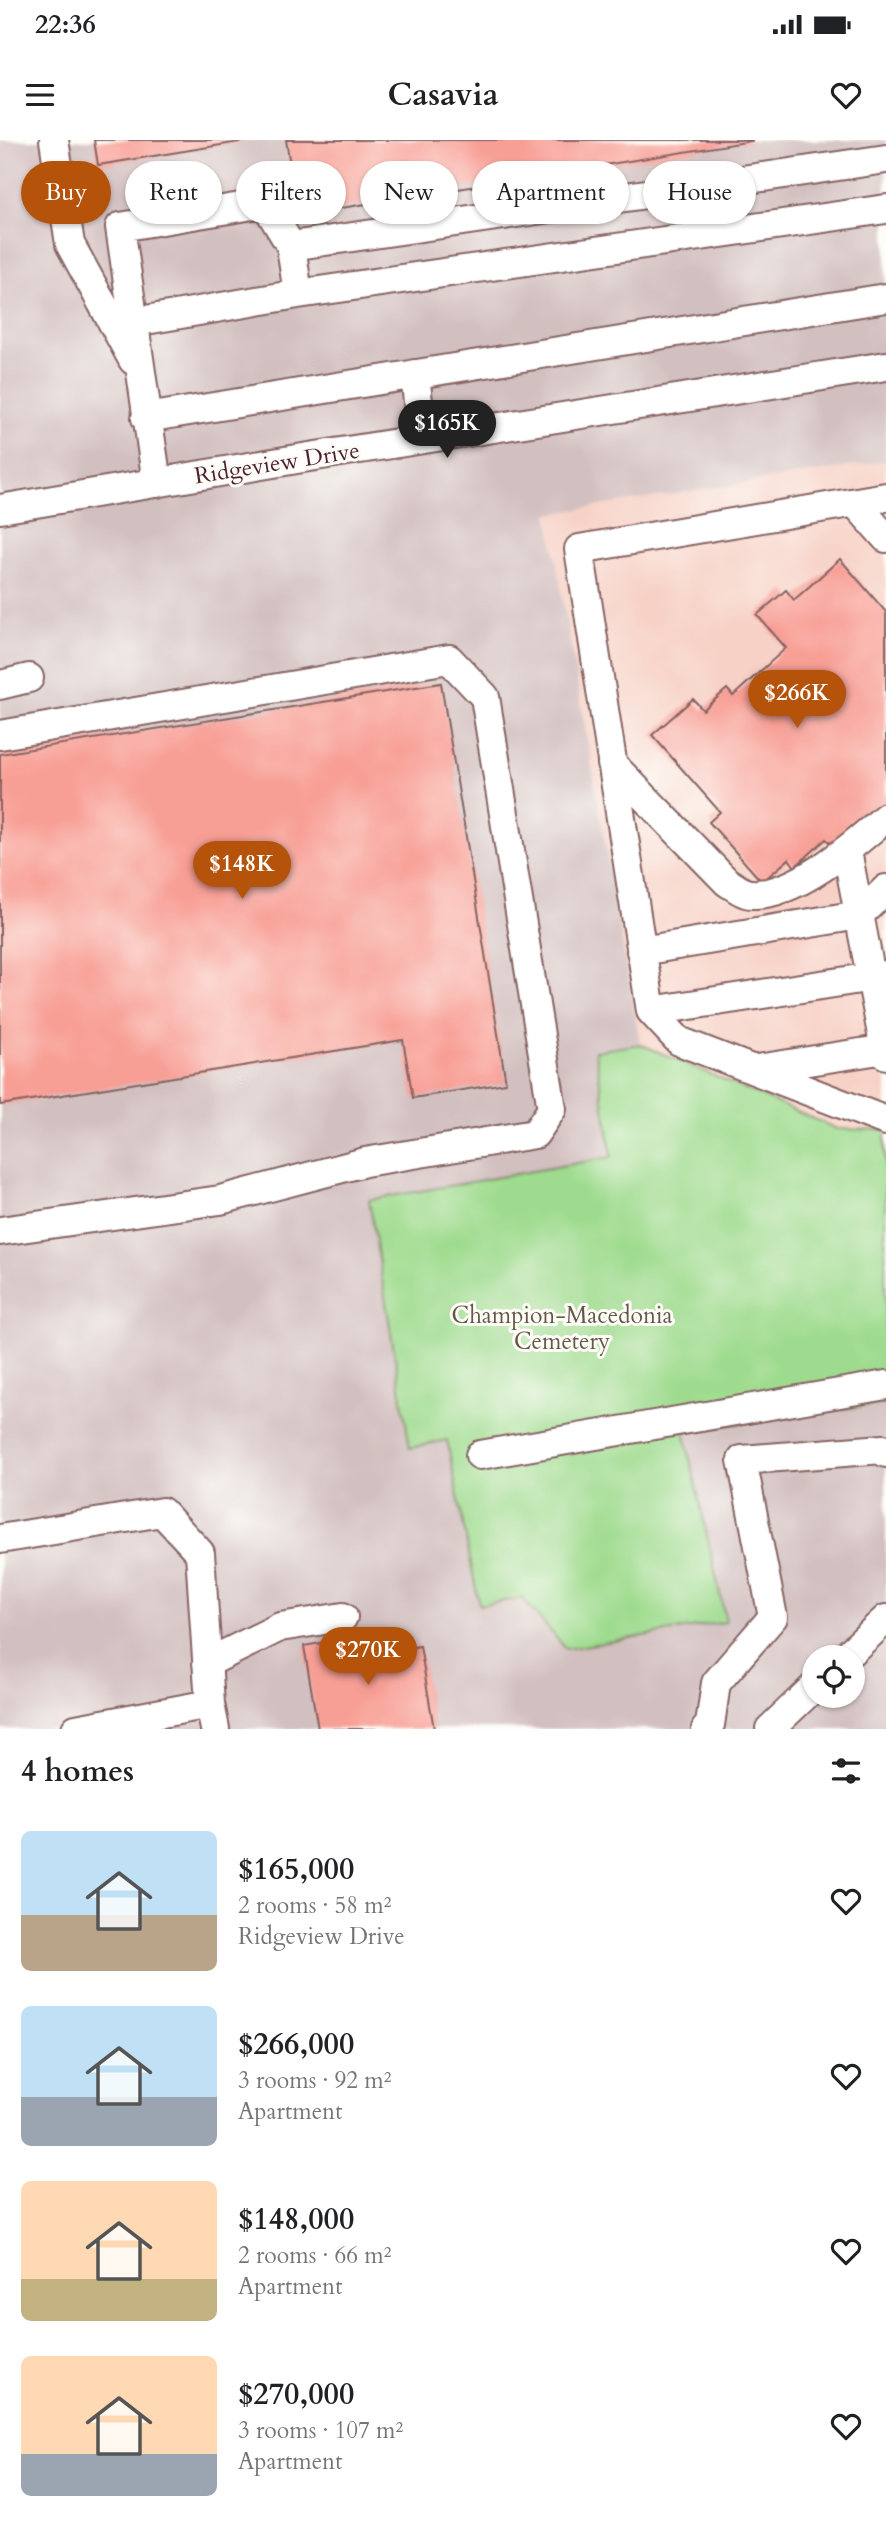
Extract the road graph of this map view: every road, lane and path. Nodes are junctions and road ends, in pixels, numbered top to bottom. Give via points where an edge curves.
1 (54, 140) edge
2 (886, 159) edge
3 (886, 209) edge
4 (291, 246) junction
5 (298, 294) junction
6 (886, 298) edge
7 (134, 322) junction
8 (886, 366) edge
9 (415, 374) junction
10 (141, 375) junction
11 (146, 418) junction
12 (422, 439) junction
13 (157, 483) junction
14 (886, 497) edge
15 (855, 503) junction
16 (0, 509) edge
17 (886, 538) edge
18 (29, 678) dead end
19 (0, 685) edge
20 (0, 735) edge
21 (612, 764) junction
22 (886, 817) edge
23 (847, 851) junction
24 (886, 889) edge
25 (859, 915) junction
26 (640, 951) junction
27 (879, 977) edge
28 (651, 1011) junction
29 (886, 1051) edge
30 (754, 1069) junction
31 (886, 1121) edge
32 (0, 1231) edge
33 (886, 1385) edge
34 (886, 1453) edge
35 (480, 1455) dead end
36 (0, 1539) edge
37 (343, 1617) dead end
38 (886, 1619) edge
39 (858, 1645) edge
40 (207, 1662) junction
41 (802, 1698) edge
42 (212, 1716) edge
43 (76, 1729) edge
44 (706, 1729) edge
45 (770, 1729) edge

1 - 10 street via 70,244
2 - 4 street
3 - 5 street
4 - 5 street
4 - 7 street via 265,203 120,227
5 - 7 street
6 - 9 street
7 - 10 street
8 - 12 street, Ridgeview Drive
9 - 11 street
9 - 12 street
10 - 11 street
11 - 13 street
12 - 13 street, Ridgeview Drive
13 - 16 street, Ridgeview Drive
14 - 15 street
15 - 17 street
15 - 21 street via 579,549
18 - 19 street
20 - 32 street via 449,659 485,697 552,1109 535,1134 365,1162 220,1200
21 - 23 street via 727,882 749,894 779,890
21 - 26 street
22 - 23 street
23 - 25 street
24 - 25 street
25 - 26 street
25 - 27 street
26 - 28 street
27 - 28 street
27 - 29 street
28 - 30 street via 679,1041
29 - 30 street
30 - 31 street
33 - 35 street
34 - 44 street via 883,1449 742,1460 773,1616 716,1683
36 - 40 street via 162,1512 200,1553
37 - 40 street via 280,1627
38 - 39 street
40 - 42 street
41 - 45 street
42 - 43 street

